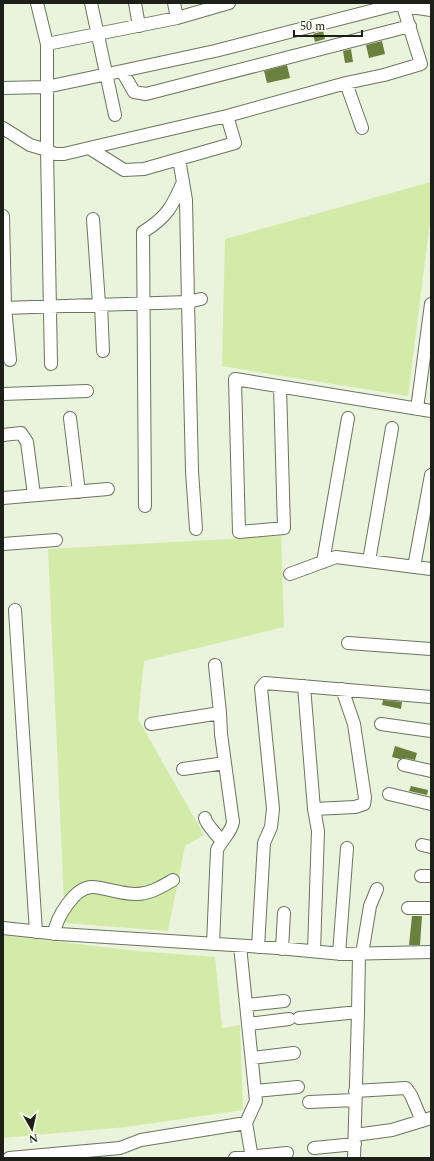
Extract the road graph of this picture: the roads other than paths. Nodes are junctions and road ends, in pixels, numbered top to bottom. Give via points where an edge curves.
1 (38, 3) edge
2 (91, 3) edge
3 (135, 3) edge
4 (174, 3) edge
5 (229, 3) edge
6 (403, 4) edge
7 (215, 5) edge
8 (431, 10) edge
9 (177, 18) junction
10 (139, 26) junction
11 (410, 26) junction
12 (98, 35) junction
13 (47, 44) junction
14 (122, 71) junction
15 (107, 74) junction
16 (346, 83) junction
17 (46, 87) junction
18 (3, 88) edge
19 (115, 115) dead end
20 (227, 116) junction
21 (3, 128) edge
22 (362, 128) dead end
23 (89, 148) junction
24 (47, 150) junction
25 (179, 159) junction
26 (183, 182) junction
27 (3, 216) edge
28 (93, 218) dead end
29 (201, 299) dead end
30 (188, 302) junction
31 (144, 303) junction
32 (100, 304) junction
33 (431, 304) edge
34 (49, 306) junction
35 (4, 308) edge
36 (103, 352) dead end
37 (10, 360) dead end
38 (51, 364) dead end
39 (280, 386) junction
40 (88, 391) dead end
41 (3, 394) edge
42 (417, 409) junction
43 (431, 410) edge
44 (70, 418) dead end
45 (348, 418) dead end
46 (392, 428) dead end
47 (3, 435) edge
48 (431, 475) edge
49 (108, 489) dead end
50 (79, 492) junction
51 (34, 495) junction
52 (3, 498) edge
53 (145, 506) dead end
54 (196, 529) dead end
55 (56, 540) dead end
56 (3, 544) edge
57 (369, 561) junction
58 (323, 562) junction
59 (414, 567) junction
60 (431, 569) edge
61 (290, 574) dead end
62 (15, 610) dead end
63 (348, 643) dead end
64 (431, 649) edge
65 (215, 665) dead end
66 (304, 686) junction
67 (342, 689) junction
68 (431, 697) edge
69 (220, 713) junction
70 (151, 724) dead end
71 (381, 724) dead end
72 (431, 731) edge
73 (225, 763) junction
74 (404, 765) dead end
75 (183, 769) dead end
76 (431, 771) edge
77 (389, 794) dead end
78 (431, 804) edge
79 (314, 809) junction
80 (205, 818) dead end
81 (221, 841) junction
82 (347, 848) dead end
83 (173, 880) dead end
84 (377, 889) dead end
85 (408, 908) dead end
86 (431, 908) edge
87 (284, 913) dead end
88 (3, 928) edge
89 (36, 932) junction
90 (54, 934) junction
91 (213, 944) junction
92 (240, 946) junction
93 (258, 947) junction
94 (282, 948) junction
95 (314, 951) junction
96 (431, 952) edge
97 (339, 954) junction
98 (360, 954) junction
99 (284, 1001) dead end
100 (247, 1006) junction
101 (358, 1012) junction
102 (249, 1024) junction
103 (294, 1053) dead end
104 (252, 1058) junction
105 (298, 1087) dead end
106 (255, 1091) junction
107 (355, 1095) junction
108 (309, 1102) dead end
109 (426, 1119) edge
110 (246, 1123) junction
111 (355, 1140) junction
112 (314, 1148) dead end
113 (124, 1152) edge
114 (287, 1153) dead end
115 (251, 1157) edge
116 (9, 1158) edge
117 (235, 1158) edge
118 (354, 1158) edge

1 - 13 street
2 - 12 street
3 - 10 street
4 - 9 street
5 - 7 street
6 - 8 street
6 - 11 street
6 - 14 street via 215,51
7 - 9 street
9 - 10 street
10 - 12 street
11 - 14 street via 146,94 134,92
11 - 16 street via 421,64
12 - 13 street
12 - 15 street
13 - 17 street
14 - 15 street
15 - 17 street
15 - 19 street
16 - 20 street
16 - 22 street
17 - 18 street
17 - 24 street
20 - 23 street
20 - 25 street via 235,143
21 - 24 street via 30,145
23 - 24 street via 64,154 55,154
23 - 25 street via 124,170 144,169
24 - 34 street
25 - 26 street
26 - 30 street via 186,200
26 - 31 street via 161,221 143,232
27 - 35 street
28 - 32 street
29 - 30 street
30 - 31 street
30 - 54 street
31 - 32 street
31 - 53 street
32 - 34 street
32 - 36 street
33 - 42 street
34 - 35 street
34 - 38 street
35 - 37 street
39 - 39 street via 235,379 239,532 284,528
39 - 42 street
40 - 41 street
42 - 43 street
44 - 50 street
45 - 58 street
46 - 57 street
47 - 51 street via 21,433 27,442
48 - 59 street
49 - 50 street
50 - 51 street
51 - 52 street
55 - 56 street
57 - 58 street via 336,557
57 - 59 street
58 - 61 street
59 - 60 street
62 - 89 street
63 - 64 street
65 - 69 street
66 - 67 street
66 - 79 street
66 - 93 street via 265,683 261,688 273,810 271,827 264,843
67 - 68 street
67 - 79 street via 354,724 364,804 355,807
69 - 70 street
69 - 73 street
71 - 72 street
73 - 75 street
73 - 81 street via 233,827
74 - 76 street
77 - 78 street
79 - 95 street via 318,831
80 - 81 street
81 - 91 street via 217,850
82 - 97 street
83 - 90 street via 155,890 136,894 92,887 83,889 65,907 55,923
84 - 98 street via 370,906
85 - 86 street
87 - 94 street
88 - 89 street
89 - 90 street
90 - 91 street
91 - 92 street
92 - 93 street
92 - 100 street
93 - 94 street
94 - 95 street
95 - 97 street
96 - 98 street
97 - 98 street
98 - 101 street
99 - 100 street
100 - 102 street
101 - 102 street
101 - 107 street
102 - 104 street
103 - 104 street
104 - 106 street
105 - 106 street
106 - 110 street via 256,1101
107 - 108 street
107 - 109 street via 406,1088
107 - 111 street
109 - 111 street
110 - 113 street via 141,1140
110 - 115 street
111 - 112 street
111 - 118 street
113 - 116 street
114 - 115 street
115 - 117 street

